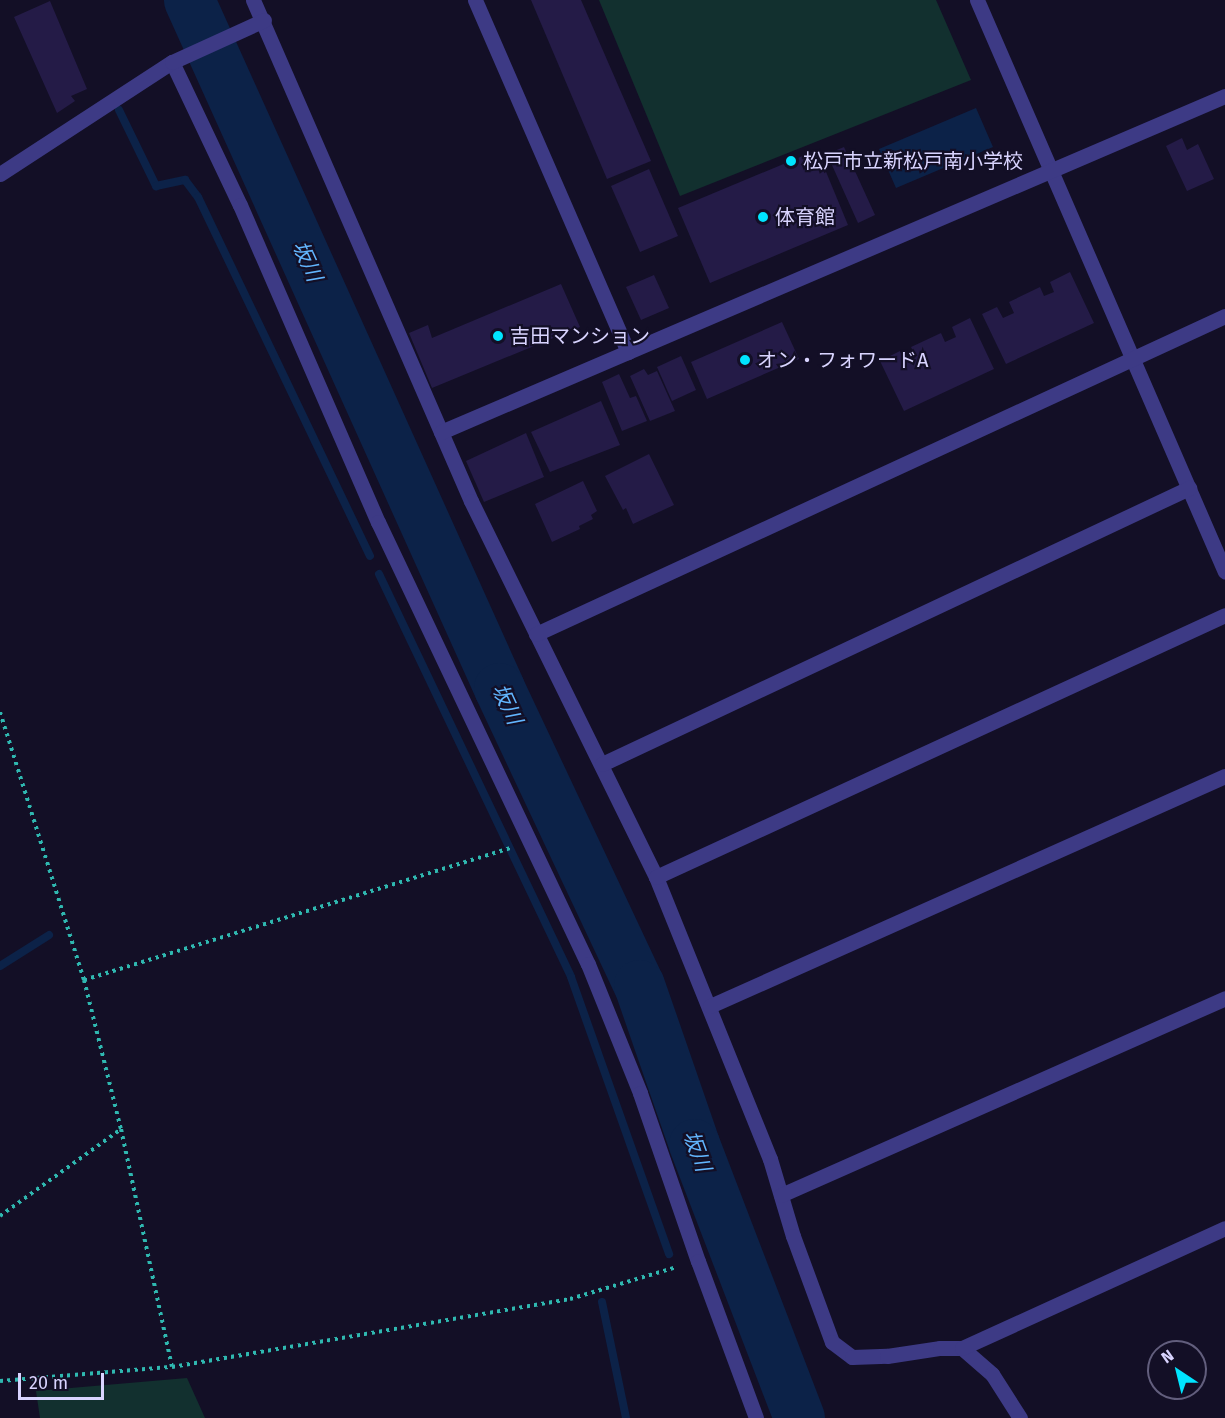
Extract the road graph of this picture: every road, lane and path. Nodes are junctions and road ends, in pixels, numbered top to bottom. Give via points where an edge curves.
1 (253, 0) edge
2 (475, 0) edge
3 (977, 0) edge
4 (257, 23) junction
5 (176, 60) junction
6 (1225, 96) edge
7 (1051, 171) junction
8 (0, 174) edge
9 (1225, 316) edge
10 (628, 352) junction
11 (1133, 359) junction
12 (441, 432) junction
13 (1189, 488) junction
14 (1221, 551) edge
15 (1225, 572) edge
16 (1225, 615) edge
17 (536, 634) junction
18 (0, 712) edge
19 (602, 764) junction
20 (1225, 776) edge
21 (529, 842) junction
22 (656, 877) junction
23 (84, 980) junction
24 (1225, 998) edge
25 (710, 1006) junction
26 (121, 1129) junction
27 (781, 1195) junction
28 (0, 1216) edge
29 (1225, 1228) edge
30 (698, 1261) junction
31 (962, 1348) junction
32 (172, 1366) junction
33 (0, 1381) edge
34 (756, 1418) edge
35 (1020, 1418) edge

1 - 4 street
2 - 10 street
3 - 7 street
4 - 5 street
4 - 12 street
5 - 8 street
5 - 21 street via 378,522
6 - 7 street
7 - 10 street
7 - 11 street
9 - 11 street
10 - 12 street
11 - 13 street
11 - 17 street
12 - 17 street
13 - 14 street
13 - 19 street
14 - 15 street
16 - 22 street
17 - 19 street
18 - 23 path
19 - 22 street
20 - 25 street
21 - 23 path
21 - 30 street via 610,1017
22 - 25 street
23 - 26 path
24 - 27 street
25 - 27 street
26 - 28 path
26 - 32 path
27 - 31 street via 832,1342 852,1357
29 - 31 street
30 - 32 path via 570,1299
30 - 34 street
31 - 35 street via 992,1374
32 - 33 path

